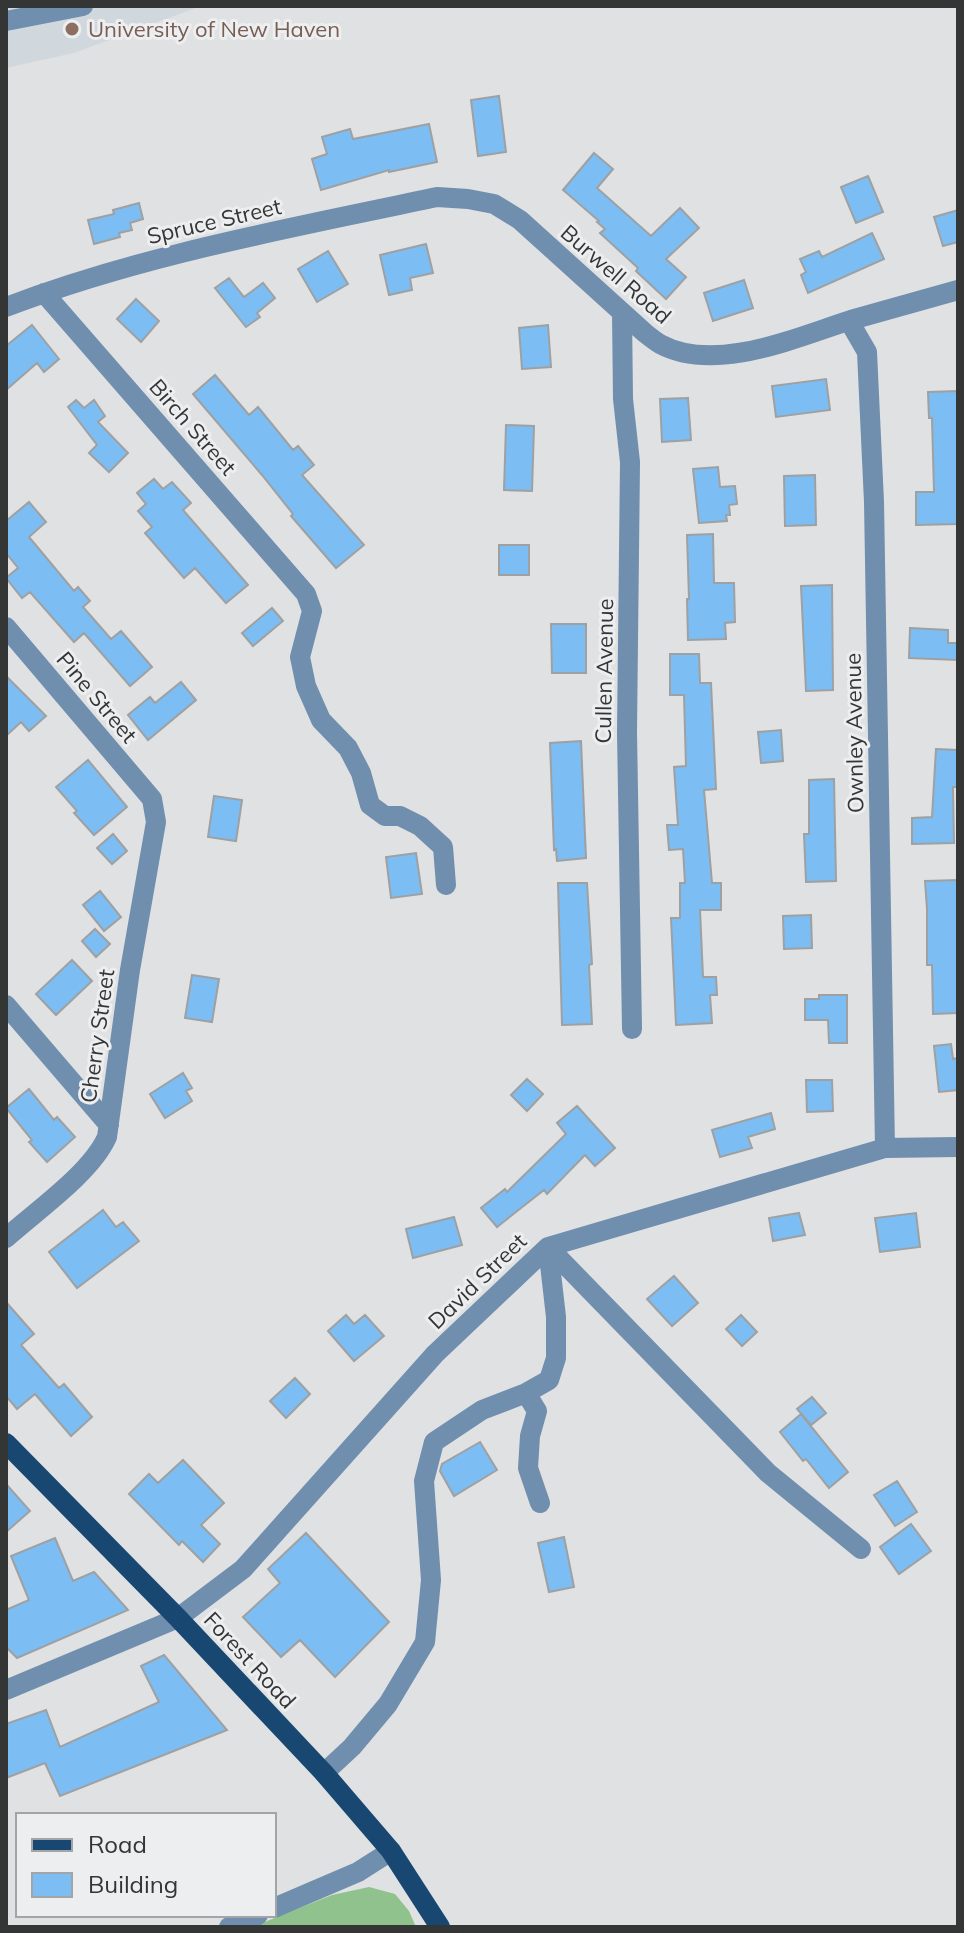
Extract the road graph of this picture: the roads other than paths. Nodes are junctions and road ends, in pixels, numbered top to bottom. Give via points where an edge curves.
1 (83, 6) edge
2 (6, 21) edge
3 (437, 197) joint
4 (958, 290) edge
5 (44, 293) junction
6 (6, 307) edge
7 (622, 313) junction
8 (849, 321) junction
9 (6, 627) edge
10 (152, 799) joint
11 (446, 885) dead end
12 (6, 1005) edge
13 (632, 1029) dead end
14 (109, 1125) junction
15 (958, 1147) edge
16 (885, 1148) junction
17 (10, 1225) edge
18 (548, 1247) junction
19 (526, 1393) junction
20 (6, 1443) edge
21 (540, 1503) dead end
22 (861, 1549) dead end
23 (178, 1618) junction
24 (6, 1690) edge
25 (324, 1773) junction
26 (391, 1851) junction
27 (276, 1907) edge
28 (253, 1917) edge
29 (229, 1927) edge
30 (440, 1927) edge

1 - 2 street
3 - 5 street, Spruce Street via 226,241
3 - 7 street, Burwell Road via 494,204 520,220
4 - 8 street, Burwell Road
5 - 6 street, Spruce Street
5 - 11 street, Birch Street via 306,594 312,611 300,657 321,720 348,748 370,805 385,816 400,816 420,826 443,847
7 - 8 street, Burwell Road via 661,345 702,355 770,347
7 - 13 street, Cullen Avenue via 630,462
8 - 16 street, Ownley Avenue via 867,352 874,487
9 - 10 street, Pine Street
10 - 14 street, Cherry Street via 156,822
12 - 14 street
14 - 17 street, Cherry Street via 96,1156 68,1185
15 - 16 street, David Street
16 - 18 street, David Street
18 - 19 street via 556,1358 549,1380
18 - 22 street via 768,1473
18 - 23 street, David Street via 435,1354 243,1569
19 - 21 street via 537,1411 528,1468
19 - 25 street via 482,1410 434,1442 424,1481 431,1580 425,1642 388,1704
20 - 23 main road, Forest Road
23 - 24 street, David Street
23 - 25 main road, Forest Road
25 - 26 main road, Forest Road
26 - 27 street via 358,1872
26 - 30 main road, Forest Road
28 - 29 street

